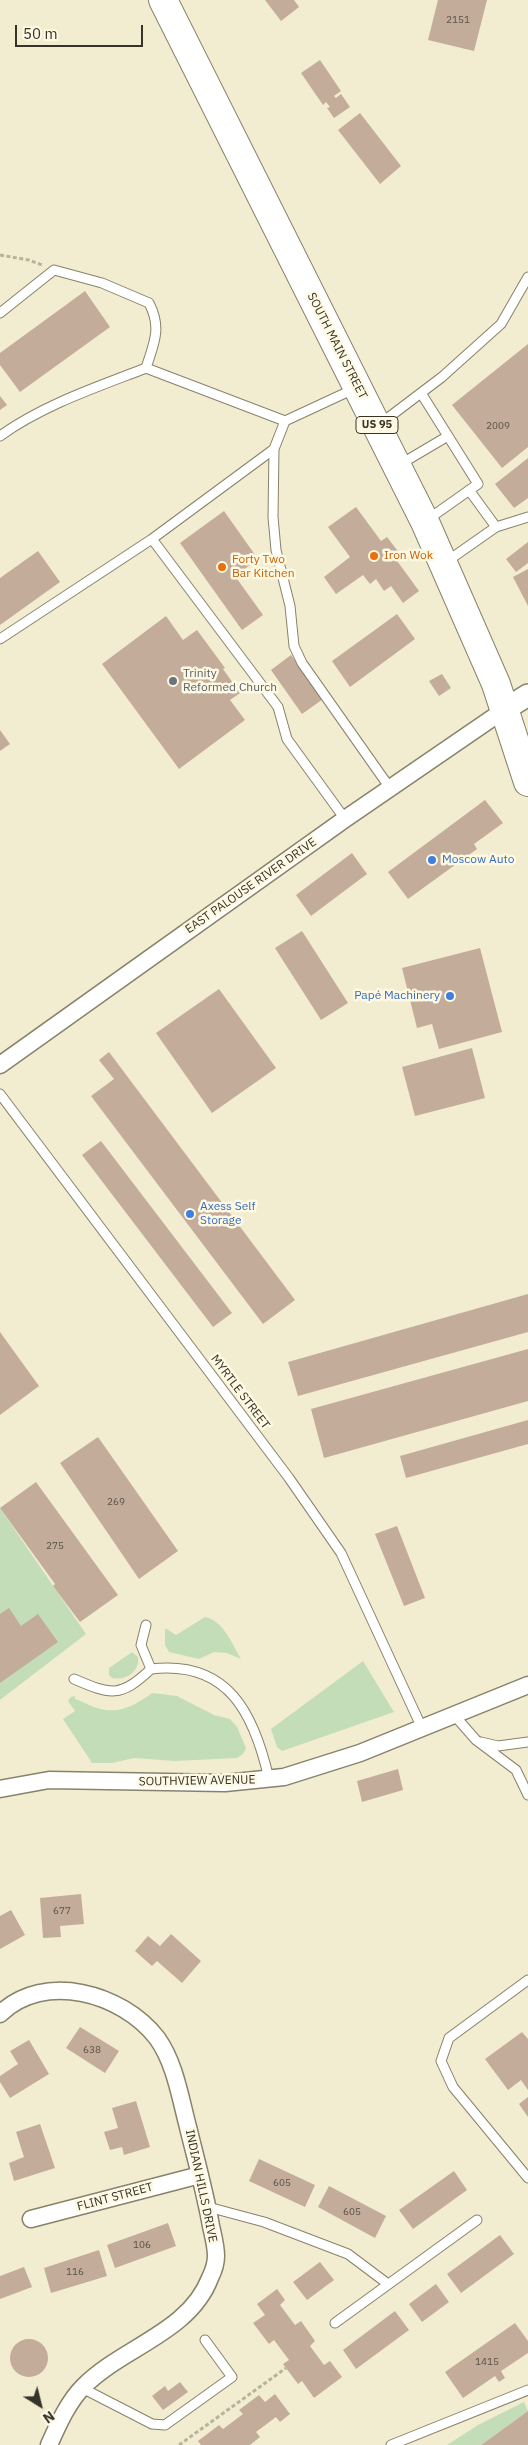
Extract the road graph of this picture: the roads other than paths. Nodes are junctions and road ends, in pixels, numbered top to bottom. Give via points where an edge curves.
1 (163, 0) edge
2 (528, 277) edge
3 (0, 312) edge
4 (146, 368) junction
5 (358, 386) junction
6 (421, 393) junction
7 (285, 421) junction
8 (377, 425) junction
9 (0, 436) edge
10 (448, 436) junction
11 (274, 450) junction
12 (397, 466) junction
13 (469, 490) junction
14 (528, 517) edge
15 (425, 522) junction
16 (496, 527) junction
17 (152, 539) junction
18 (443, 564) junction
19 (0, 638) edge
20 (528, 695) edge
21 (504, 710) junction
22 (528, 782) edge
23 (390, 788) junction
24 (345, 820) junction
25 (0, 1065) edge
26 (0, 1094) edge
27 (146, 1625) dead end
28 (151, 1669) junction
29 (74, 1679) dead end
30 (528, 1685) edge
31 (454, 1715) junction
32 (422, 1728) junction
33 (476, 1740) junction
34 (528, 1742) edge
35 (269, 1779) junction
36 (0, 1789) edge
37 (528, 1795) edge
38 (528, 1980) edge
39 (0, 2014) edge
40 (200, 2174) junction
41 (528, 2178) edge
42 (208, 2206) junction
43 (30, 2219) dead end
44 (477, 2220) dead end
45 (388, 2284) junction
46 (335, 2323) dead end
47 (205, 2340) dead end
48 (82, 2388) junction
49 (528, 2390) edge
50 (49, 2445) edge
51 (391, 2445) edge

1 - 5 highway, SOUTH MAIN STREET / US 95
2 - 6 lane via 501,324
3 - 4 lane via 54,270 102,283 150,303 158,326
4 - 7 lane
4 - 9 lane via 86,391 16,424
5 - 7 lane
5 - 8 highway, SOUTH MAIN STREET / US 95
6 - 8 lane
6 - 10 lane
7 - 11 lane
8 - 12 highway, SOUTH MAIN STREET / US 95
10 - 12 lane
10 - 13 lane via 478,484
11 - 17 lane
11 - 23 lane via 275,542 290,606 294,646 302,663
12 - 15 highway, SOUTH MAIN STREET / US 95
13 - 15 lane
13 - 16 lane
14 - 16 lane
15 - 18 highway, SOUTH MAIN STREET / US 95
16 - 18 lane
17 - 19 lane
17 - 24 lane via 278,707 287,739
18 - 21 highway, SOUTH MAIN STREET / US 95 via 496,684
20 - 21 street
21 - 22 highway, SOUTH MAIN STREET / US 95
21 - 23 street, EAST PALOUSE RIVER DRIVE
23 - 24 street, EAST PALOUSE RIVER DRIVE
24 - 25 street, EAST PALOUSE RIVER DRIVE
26 - 32 lane, MYRTLE STREET via 342,1553
27 - 28 lane via 141,1645
28 - 29 lane via 133,1686 111,1693
28 - 35 lane via 170,1667 199,1674 220,1684 238,1700 249,1717 262,1750
30 - 31 street, SOUTHVIEW AVENUE
31 - 32 street, SOUTHVIEW AVENUE
31 - 33 lane
32 - 35 street, SOUTHVIEW AVENUE via 360,1753
33 - 34 lane via 498,1746
33 - 37 lane via 516,1770
35 - 36 street, SOUTHVIEW AVENUE via 226,1783 49,1780
38 - 41 lane via 449,2038 441,2061 453,2087
39 - 40 street, INDIAN HILLS DRIVE via 24,1998 49,1989 99,1998 131,2012 156,2037 165,2052 176,2080
40 - 42 street, INDIAN HILLS DRIVE
40 - 43 street, FLINT STREET
42 - 45 lane via 264,2222 348,2254
42 - 48 street, INDIAN HILLS DRIVE via 216,2257 200,2298 177,2322 120,2357
44 - 45 lane
45 - 46 lane
47 - 48 lane via 232,2377 164,2425 152,2424
48 - 50 street, INDIAN HILLS DRIVE via 60,2420
49 - 51 lane

